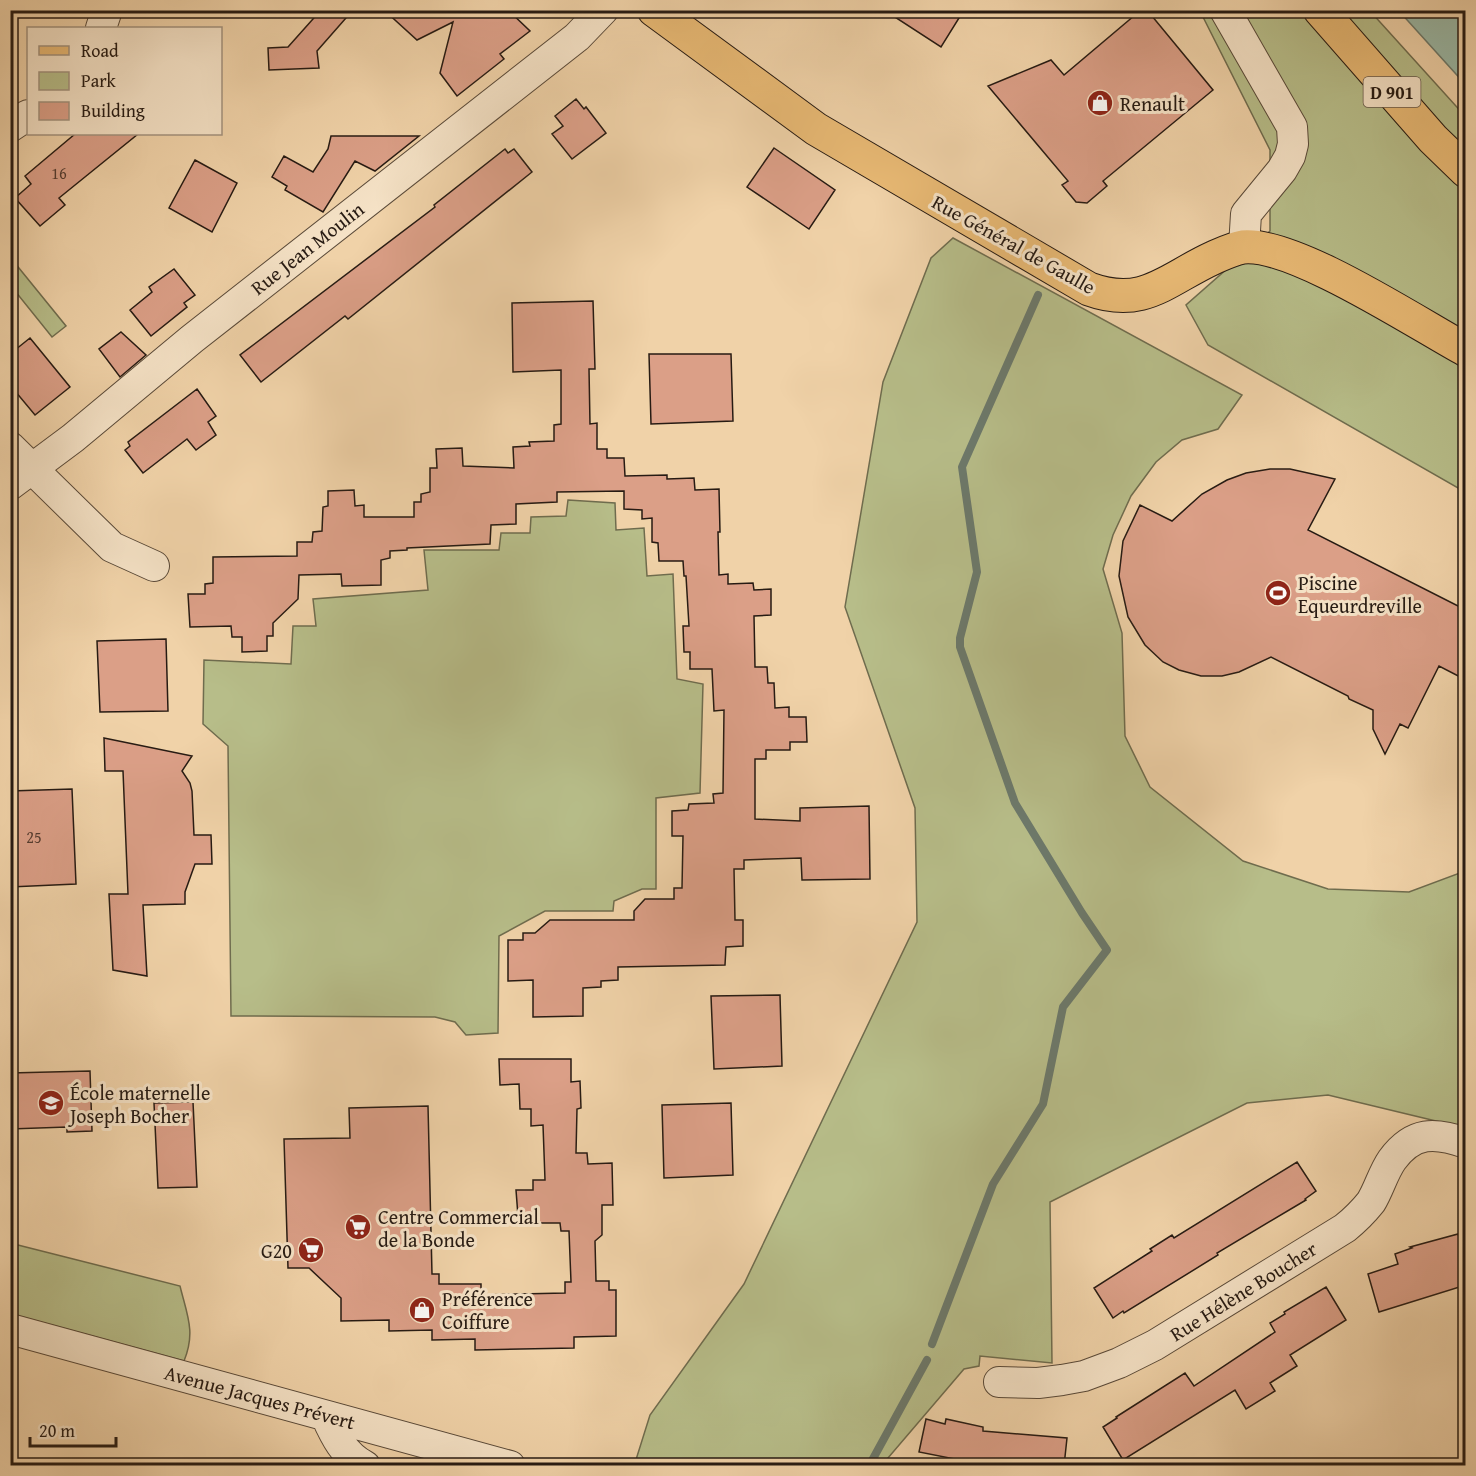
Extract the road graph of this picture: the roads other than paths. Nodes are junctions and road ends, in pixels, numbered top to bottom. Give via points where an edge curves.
1 (107, 10) edge
2 (603, 10) edge
3 (654, 10) edge
4 (1225, 10) edge
5 (1320, 10) edge
6 (101, 27) edge
7 (27, 116) edge
8 (10, 127) edge
9 (1466, 171) edge
10 (1244, 247) junction
11 (1466, 350) edge
12 (10, 447) edge
13 (21, 476) edge
14 (154, 566) dead end
15 (1456, 1140) edge
16 (10, 1329) edge
17 (999, 1382) dead end
18 (326, 1416) junction
19 (365, 1466) edge
20 (510, 1466) edge

1 - 6 street
2 - 13 street, Rue Jean Moulin via 577,37
3 - 10 main road, Rue Général de Gaulle via 816,129 1089,289 1112,296 1142,294 1214,257
4 - 10 street via 1292,127 1293,144 1286,163 1246,214
5 - 9 main road, D 901 via 1433,140
7 - 8 street
10 - 11 main road, Rue Général de Gaulle via 1275,252 1321,270
12 - 13 street
13 - 14 street via 112,547
15 - 17 street, Rue Hélène Boucher via 1428,1136 1413,1139 1392,1160 1358,1218 1155,1345 1084,1376 1038,1383
16 - 18 street, Avenue Jacques Prévert
18 - 19 street via 342,1448
18 - 20 street, Avenue Jacques Prévert

